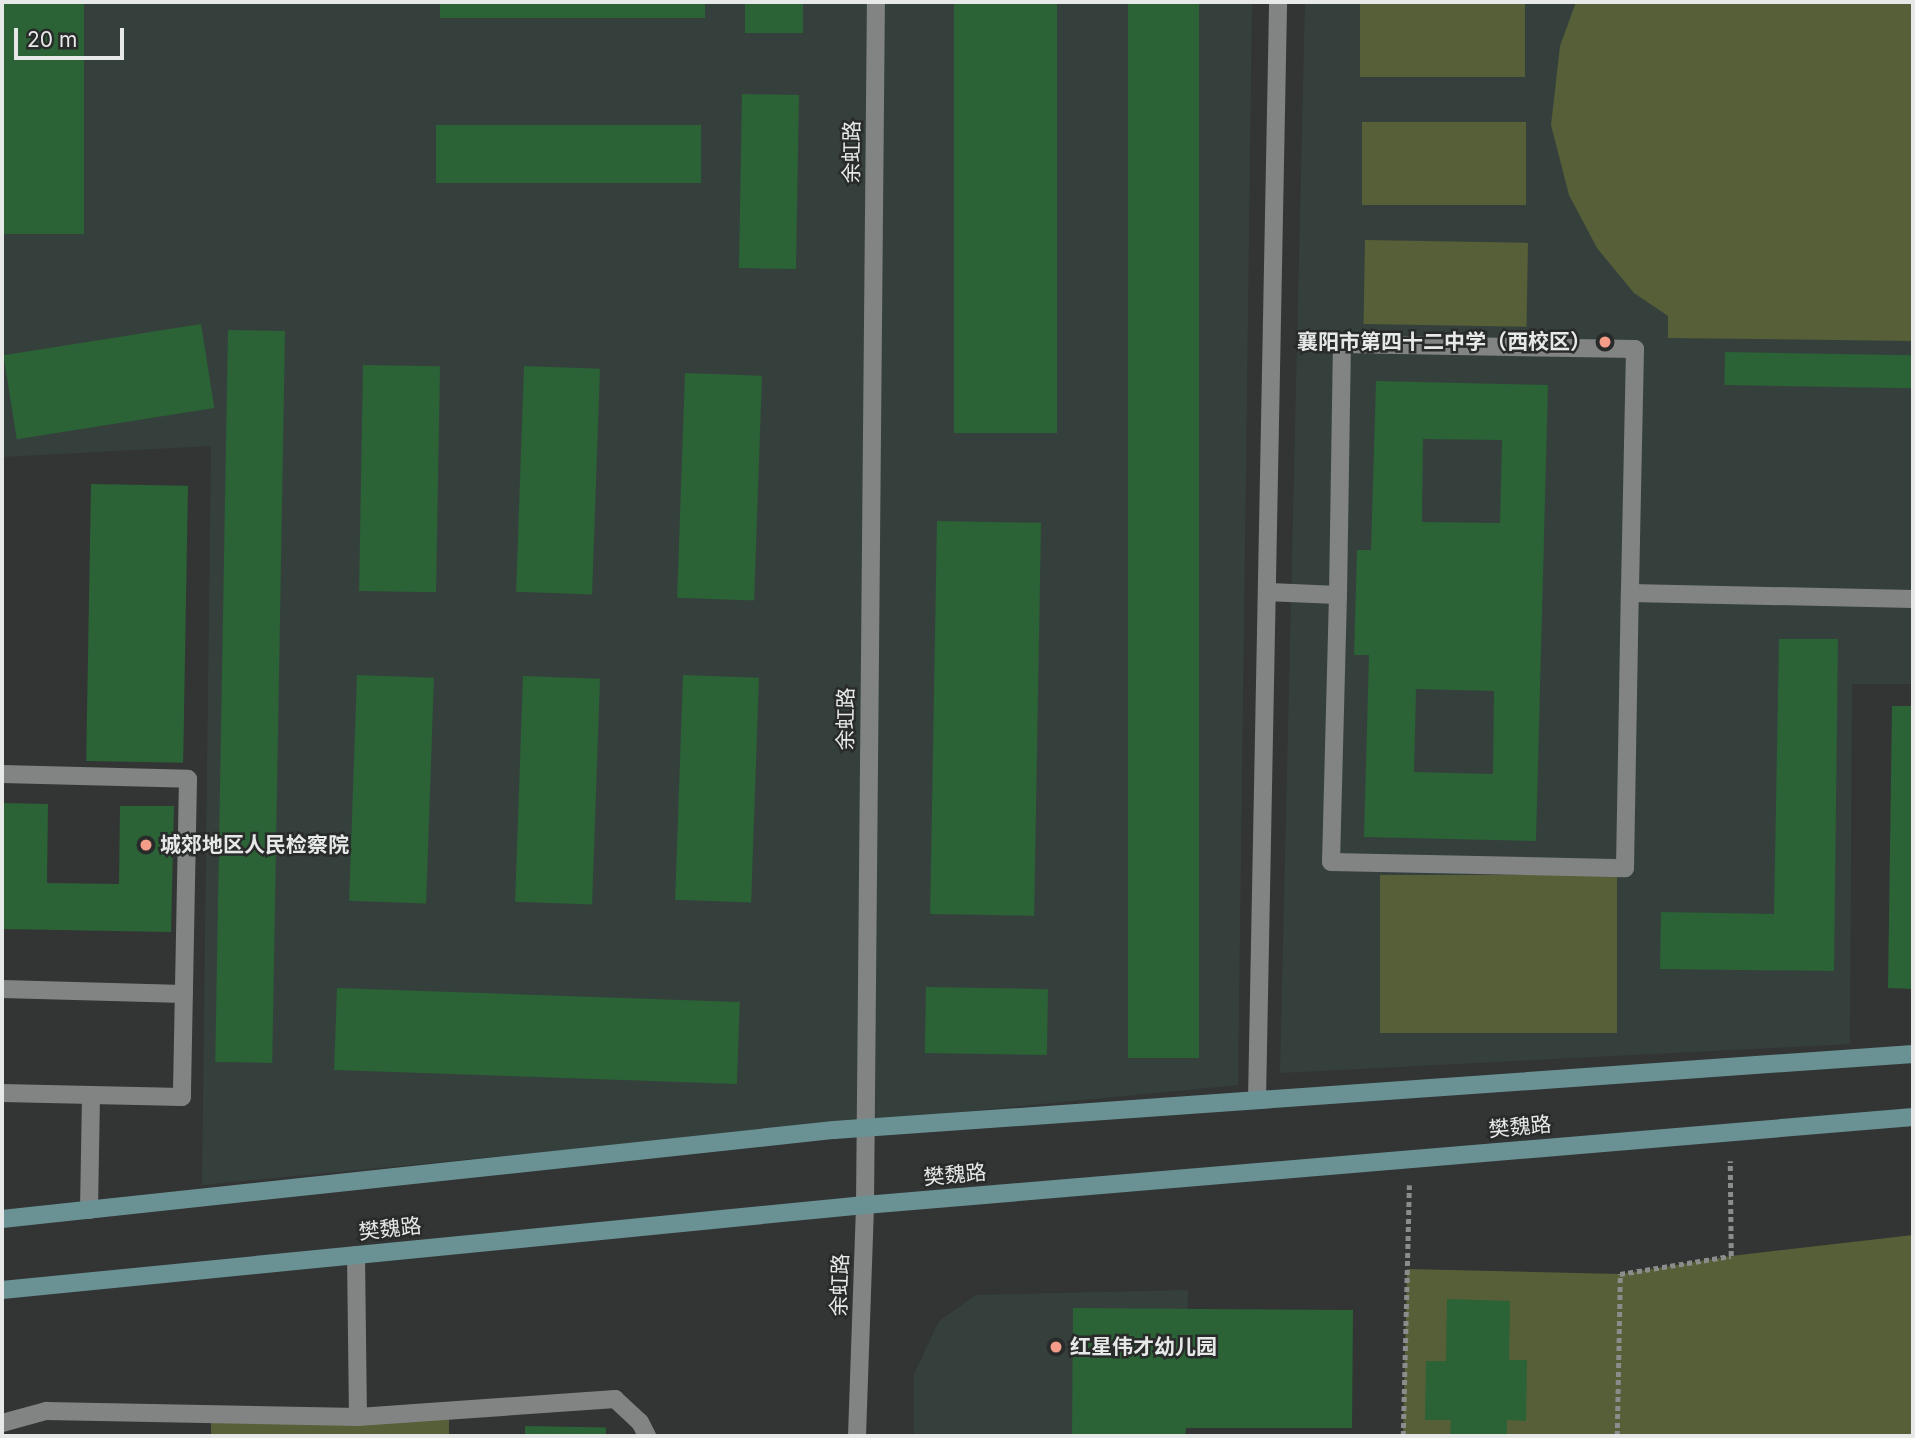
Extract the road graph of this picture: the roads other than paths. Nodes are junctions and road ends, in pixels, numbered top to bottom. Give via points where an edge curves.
1 (876, 2) edge
2 (1278, 2) edge
3 (1267, 593) junction
4 (1630, 593) junction
5 (1338, 595) junction
6 (1913, 599) edge
7 (2, 774) edge
8 (2, 989) edge
9 (184, 994) junction
10 (1913, 1054) edge
11 (2, 1093) edge
12 (90, 1095) junction
13 (1257, 1100) junction
14 (1913, 1117) edge
15 (865, 1127) junction
16 (865, 1205) junction
17 (89, 1210) junction
18 (2, 1219) edge
19 (356, 1255) junction
20 (2, 1290) edge
21 (358, 1417) junction
22 (2, 1423) edge
23 (647, 1436) edge
24 (857, 1436) edge

1 - 15 street, 余虹路
2 - 3 street
3 - 5 street
3 - 13 street
4 - 5 street via 1635,349 1342,344
4 - 5 street via 1625,868 1331,862
4 - 6 street
7 - 9 street via 188,779
8 - 9 street
9 - 12 street via 182,1097
10 - 13 street
11 - 12 street
12 - 17 street
13 - 15 street
14 - 16 street, 樊魏路
15 - 16 street, 余虹路
15 - 17 street
16 - 19 street, 樊魏路
16 - 24 street, 余虹路
17 - 18 street
19 - 20 street, 樊魏路
19 - 21 street
21 - 22 street via 46,1411
21 - 23 street via 615,1399 640,1422

